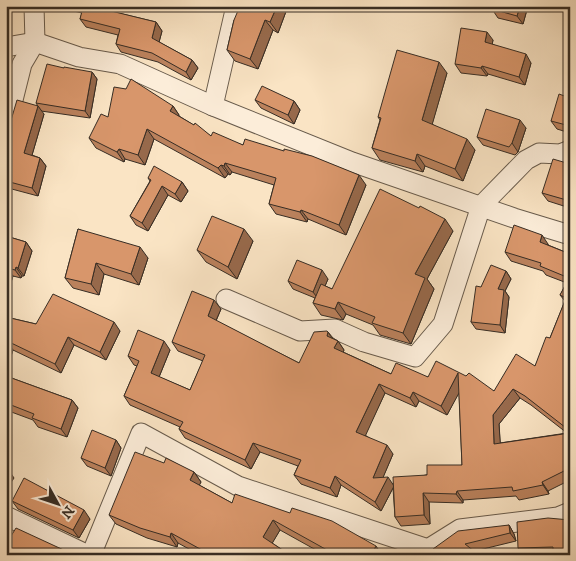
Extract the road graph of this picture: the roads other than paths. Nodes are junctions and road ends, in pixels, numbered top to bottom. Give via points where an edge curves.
1 (34, 6) edge
2 (236, 6) edge
3 (34, 42) junction
4 (6, 47) edge
5 (213, 106) junction
6 (6, 128) edge
7 (570, 150) edge
8 (481, 206) junction
9 (570, 235) edge
10 (226, 299) dead end
11 (570, 512) edge
12 (6, 516) edge
13 (425, 552) edge
14 (89, 555) edge

1 - 3 street
2 - 5 street
3 - 4 street
3 - 5 street via 80,57 120,64
3 - 6 street via 22,64
5 - 8 street via 352,162
7 - 8 street via 560,154 540,153 526,160
8 - 9 street
8 - 10 street via 443,324 415,357 364,342 335,329 300,331
11 - 13 street via 558,517 460,529
12 - 14 street
13 - 14 street via 238,486 141,433

